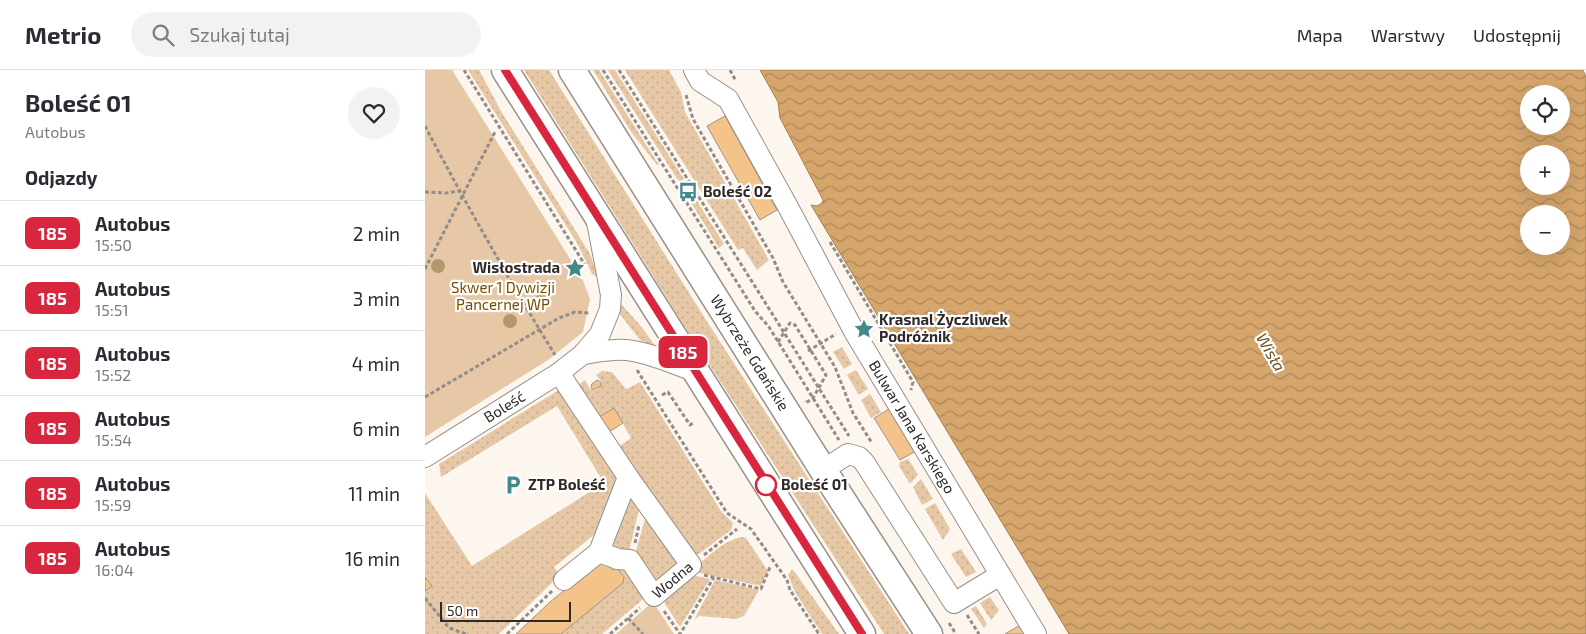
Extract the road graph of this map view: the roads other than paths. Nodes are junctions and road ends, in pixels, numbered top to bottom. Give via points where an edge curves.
1 (505, 70) edge
2 (572, 70) edge
3 (694, 70) edge
4 (595, 213) junction
5 (583, 354) junction
6 (558, 365) junction
7 (695, 371) junction
8 (425, 457) edge
9 (823, 470) junction
10 (628, 477) junction
11 (599, 552) junction
12 (1000, 575) junction
13 (564, 580) road end
14 (862, 634) edge
15 (929, 634) edge
16 (1036, 634) edge

1 - 4 main road
2 - 9 main road, Wybrzeże Gdańskie
3 - 12 street, Bulwar Jana Karskiego via 700,80 728,99 855,333
4 - 5 street, Boleść via 611,295 608,315 600,334
4 - 7 main road
5 - 6 street, Boleść
5 - 7 street via 626,350
6 - 8 street, Boleść
6 - 10 street
7 - 14 main road
9 - 12 street via 851,454 864,462 954,603
9 - 15 main road, Wybrzeże Gdańskie
10 - 11 street
10 - 11 street, Wodna via 688,568 654,596 630,560
11 - 13 street
12 - 16 street, Bulwar Jana Karskiego

